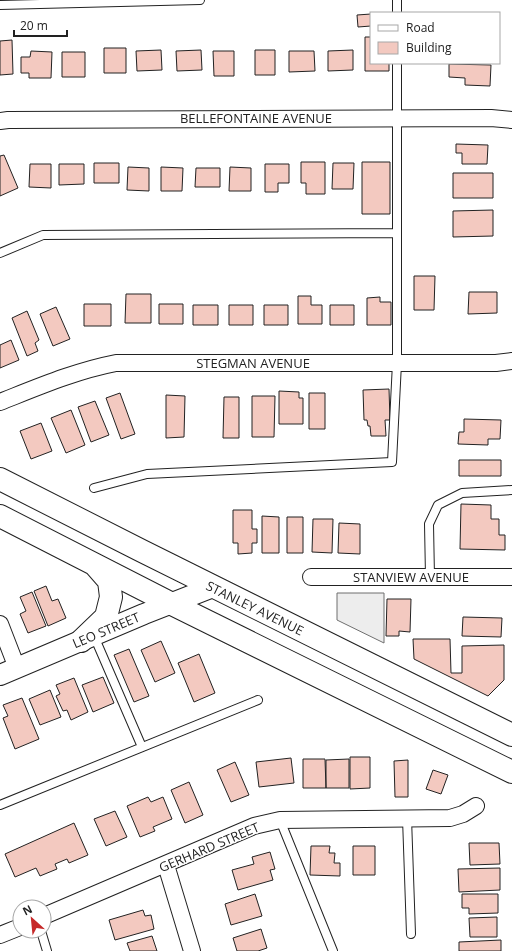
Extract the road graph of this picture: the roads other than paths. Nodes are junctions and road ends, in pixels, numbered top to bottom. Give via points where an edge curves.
1 (200, 0) edge
2 (397, 0) edge
3 (0, 5) edge
4 (397, 12) edge
5 (397, 64) edge
6 (396, 118) junction
7 (512, 120) edge
8 (0, 121) edge
9 (396, 233) junction
10 (0, 253) edge
11 (512, 361) edge
12 (397, 364) junction
13 (0, 402) edge
14 (0, 479) edge
15 (94, 488) dead end
16 (512, 490) edge
17 (0, 516) edge
18 (95, 564) junction
19 (311, 577) dead end
20 (430, 577) junction
21 (512, 577) edge
22 (213, 586) junction
23 (172, 604) junction
24 (0, 624) edge
25 (88, 638) junction
26 (9, 671) edge
27 (258, 700) dead end
28 (512, 734) edge
29 (142, 747) junction
30 (512, 772) edge
31 (0, 805) edge
32 (476, 806) dead end
33 (407, 818) junction
34 (280, 820) junction
35 (166, 865) junction
36 (52, 913) edge
37 (12, 930) edge
38 (411, 934) dead end
39 (0, 935) edge
40 (43, 939) edge
41 (47, 951) edge
42 (192, 951) edge
43 (333, 951) edge

1 - 3 lane
2 - 4 lane
5 - 6 lane
6 - 7 street, BELLEFONTAINE AVENUE
6 - 8 street, BELLEFONTAINE AVENUE
6 - 9 lane
9 - 10 lane via 43,235
9 - 12 lane
11 - 12 street, STEGMAN AVENUE
12 - 13 street, STEGMAN AVENUE via 116,363 92,367
12 - 15 lane via 392,462 147,474
14 - 22 main road, STANLEY AVENUE
16 - 20 lane via 462,493 438,505 429,524
17 - 18 main road
18 - 23 main road
18 - 25 main road via 109,580 111,597 106,617
19 - 20 street, STANVIEW AVENUE
20 - 21 street, STANVIEW AVENUE
22 - 23 street, LEO STREET
22 - 28 main road, STANLEY AVENUE
23 - 25 street, LEO STREET
23 - 30 main road
24 - 26 street
25 - 26 street, LEO STREET
25 - 29 lane
27 - 29 lane
29 - 31 lane
32 - 33 street, GERHARD STREET via 450,818
33 - 34 street, GERHARD STREET
33 - 38 lane
34 - 35 street, GERHARD STREET via 254,826
34 - 43 lane
35 - 36 street, GERHARD STREET
35 - 42 street
37 - 39 street
40 - 41 lane

